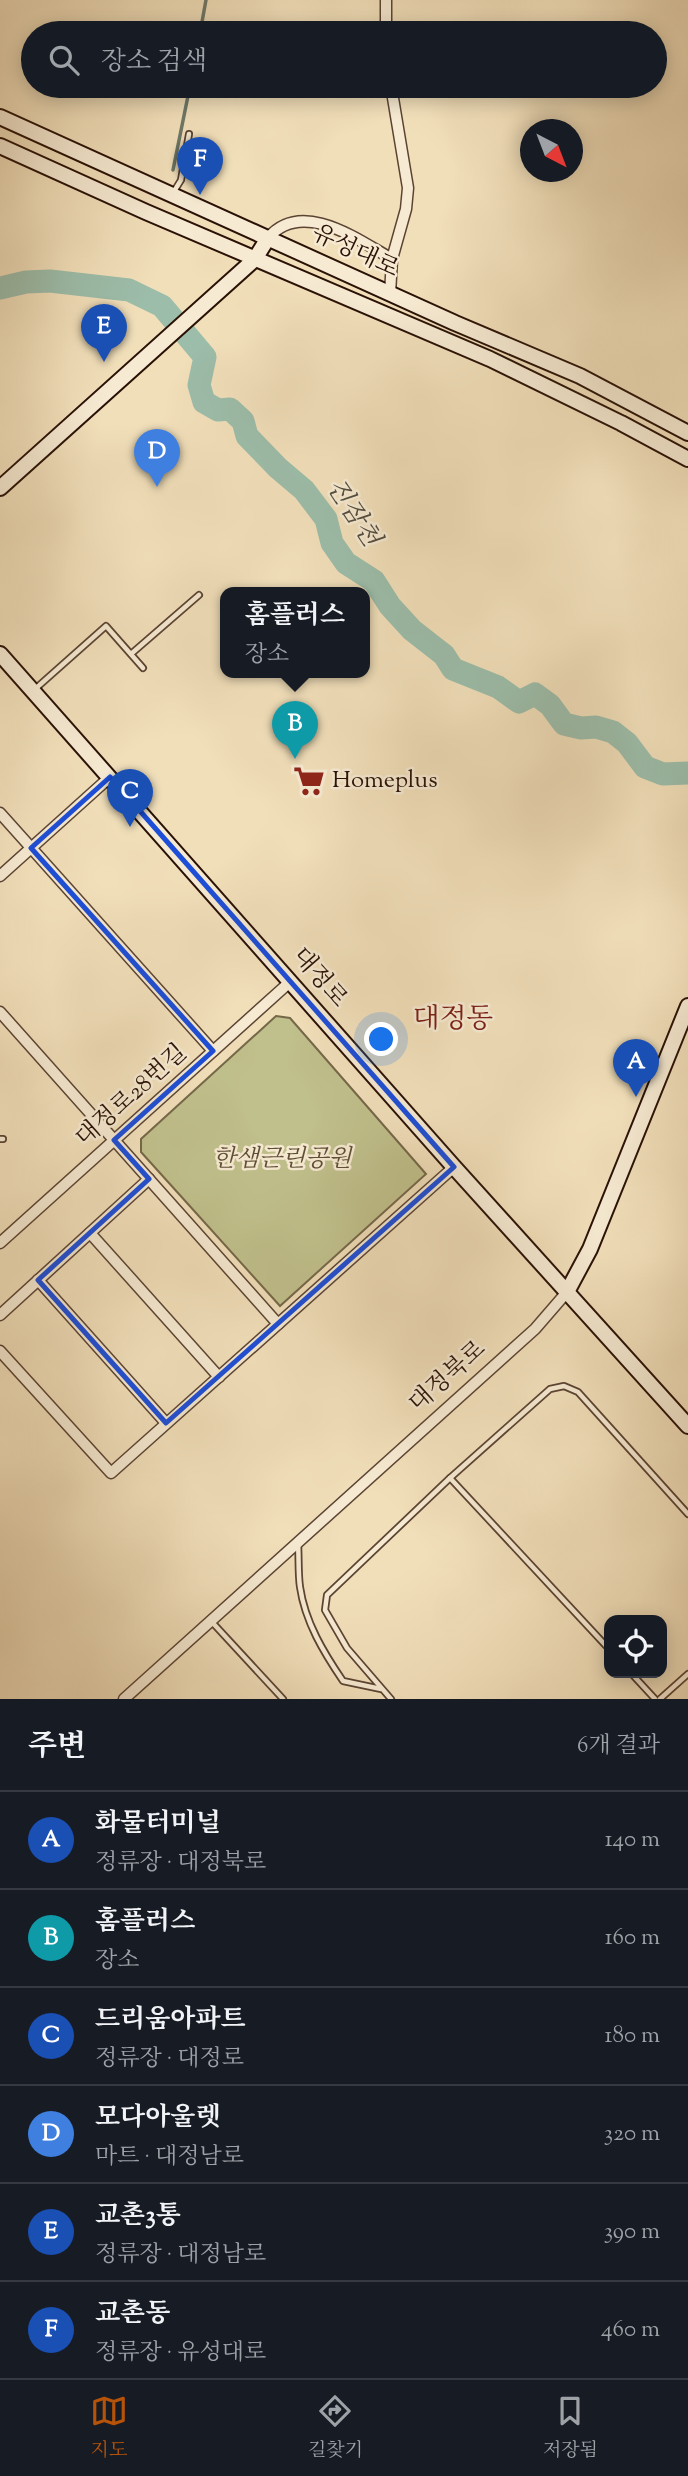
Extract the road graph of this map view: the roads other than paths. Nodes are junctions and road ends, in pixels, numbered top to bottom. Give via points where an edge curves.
1 (386, 0) edge
2 (386, 21) edge
3 (393, 98) edge
4 (0, 117) edge
5 (189, 134) dead end
6 (0, 146) edge
7 (173, 194) junction
8 (268, 238) junction
9 (255, 259) junction
10 (392, 259) junction
11 (390, 294) junction
12 (688, 433) edge
13 (688, 459) edge
14 (0, 488) edge
15 (199, 595) dead end
16 (0, 654) edge
17 (131, 654) junction
18 (143, 668) dead end
19 (33, 690) junction
20 (110, 777) junction
21 (0, 813) edge
22 (31, 848) junction
23 (0, 876) edge
24 (291, 981) junction
25 (688, 1006) edge
26 (0, 1012) edge
27 (213, 1051) junction
28 (114, 1140) junction
29 (454, 1167) junction
30 (149, 1180) junction
31 (90, 1233) junction
32 (0, 1242) edge
33 (38, 1280) junction
34 (567, 1292) junction
35 (0, 1315) edge
36 (278, 1324) junction
37 (0, 1351) edge
38 (219, 1377) junction
39 (166, 1423) junction
40 (688, 1426) edge
41 (450, 1478) junction
42 (688, 1514) edge
43 (298, 1543) junction
44 (210, 1620) junction
45 (604, 1644) edge
46 (688, 1674) edge
47 (636, 1678) edge
48 (382, 1689) junction
49 (124, 1699) edge
50 (283, 1699) edge
51 (391, 1699) edge
52 (658, 1699) edge

1 - 2 street
3 - 10 street via 408,188
4 - 7 street, 유성대로
5 - 7 lane via 181,180
6 - 9 street, 유성대로
7 - 8 street, 유성대로
8 - 9 street
8 - 10 street via 289,223 309,221
8 - 11 street, 유성대로
9 - 13 street, 유성대로 via 490,359
9 - 14 street
10 - 11 street
11 - 12 street, 유성대로 via 580,376
15 - 17 lane
16 - 19 street, 대정로
17 - 18 lane
17 - 19 lane via 106,626
19 - 20 street, 대정로
20 - 22 street
20 - 24 street, 대정로
21 - 22 street
22 - 23 street
22 - 27 street
24 - 27 street, 대정로28번길
24 - 29 street, 대정로
25 - 34 street, 대정북로 via 590,1249
26 - 28 street
27 - 28 street, 대정로28번길
28 - 30 street
28 - 32 street, 대정로28번길
29 - 34 street, 대정로
29 - 36 street
30 - 31 street
30 - 36 street
31 - 33 street
31 - 38 street
33 - 35 street
33 - 39 street
34 - 40 street, 대정로
34 - 43 street, 대정북로 via 535,1329
36 - 38 street
37 - 39 street via 111,1473
38 - 39 street
41 - 42 lane via 550,1389 564,1385 578,1392
41 - 45 lane
41 - 48 lane via 327,1595 326,1610 347,1648
43 - 44 street, 대정북로
43 - 48 lane via 300,1589 322,1649 344,1681
44 - 49 street, 대정북로
44 - 50 lane
46 - 52 lane
47 - 52 lane
48 - 51 lane

